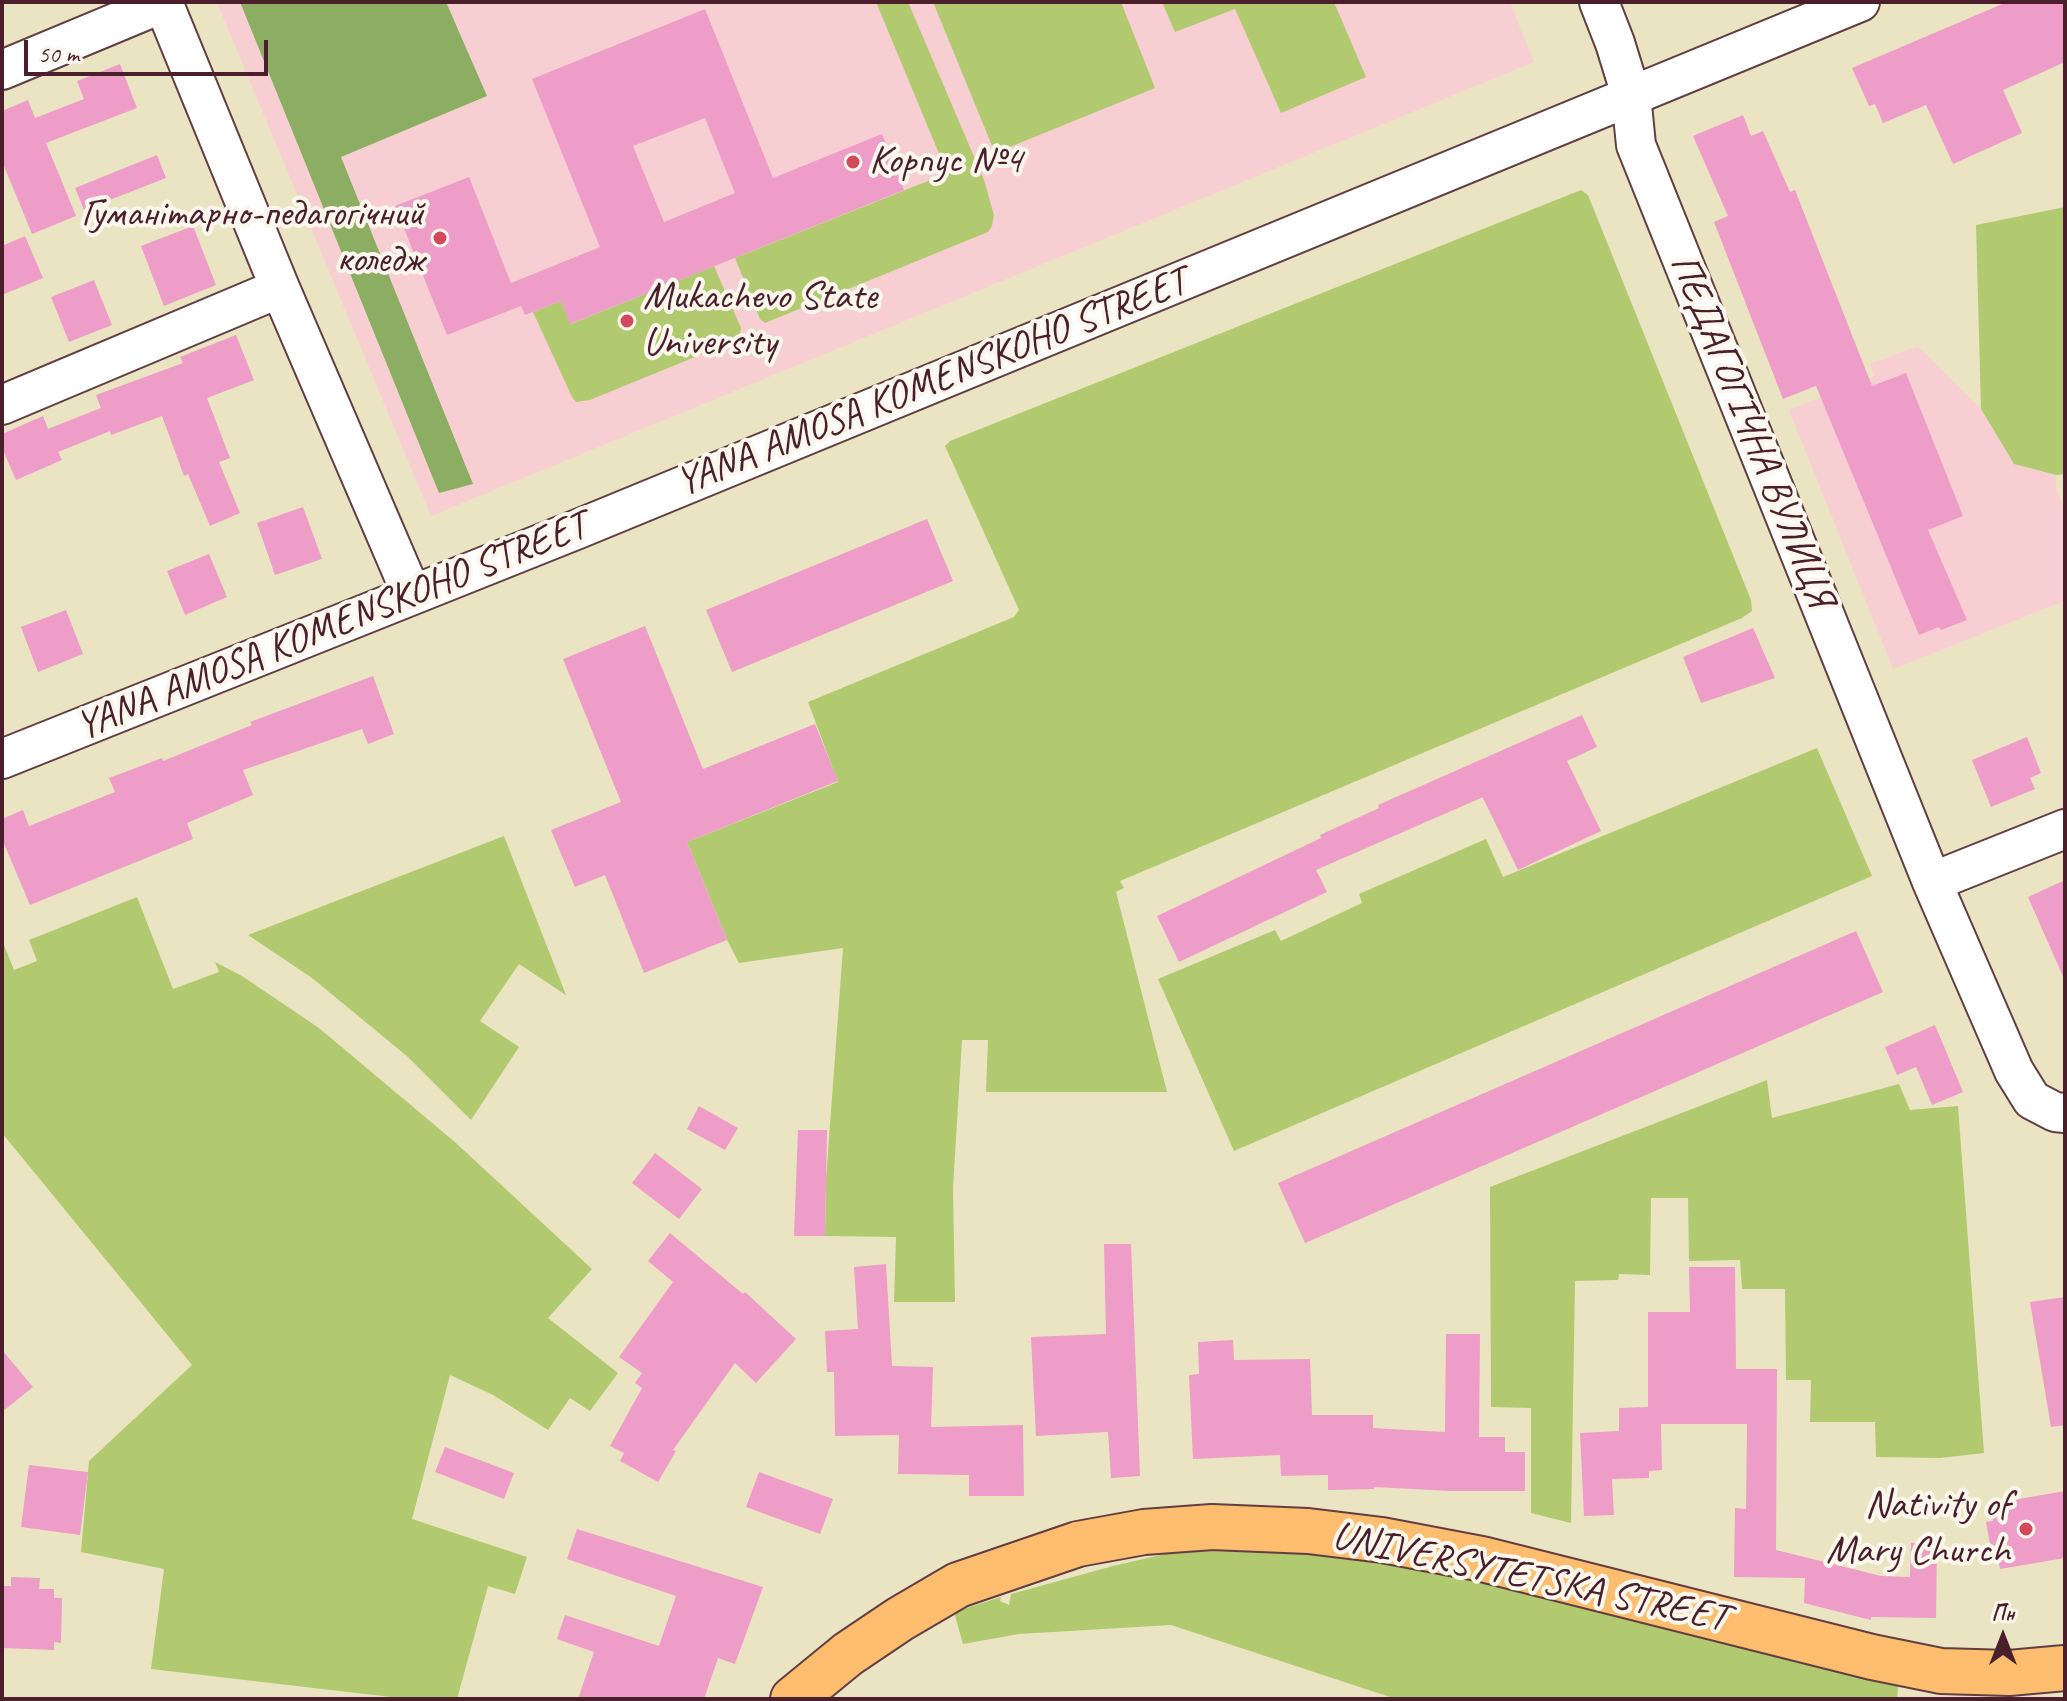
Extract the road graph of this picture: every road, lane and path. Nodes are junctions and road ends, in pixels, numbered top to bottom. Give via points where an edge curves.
1 (163, 2) edge
2 (1599, 2) edge
3 (1860, 2) edge
4 (2, 70) edge
5 (1631, 95) junction
6 (280, 288) junction
7 (2, 405) edge
8 (412, 595) junction
9 (2, 759) edge
10 (2065, 829) edge
11 (1927, 868) junction
12 (2065, 1113) edge
13 (2065, 1668) edge
14 (793, 1699) edge

1 - 4 street
1 - 6 street
2 - 5 street, ПЕДАГОГІЧНА ВУЛИЦЯ
3 - 5 street, YANA AMOSA KOMENSKOHO STREET
5 - 8 street, YANA AMOSA KOMENSKOHO STREET
5 - 11 street, ПЕДАГОГІЧНА ВУЛИЦЯ via 1636,145
6 - 7 street
6 - 8 street
8 - 9 street, YANA AMOSA KOMENSKOHO STREET
10 - 11 street
11 - 12 street via 2014,1071 2032,1100
13 - 14 main road, UNIVERSYTETSKA STREET via 1941,1671 1482,1559 1308,1531 1212,1527 1078,1544 958,1585 861,1645

